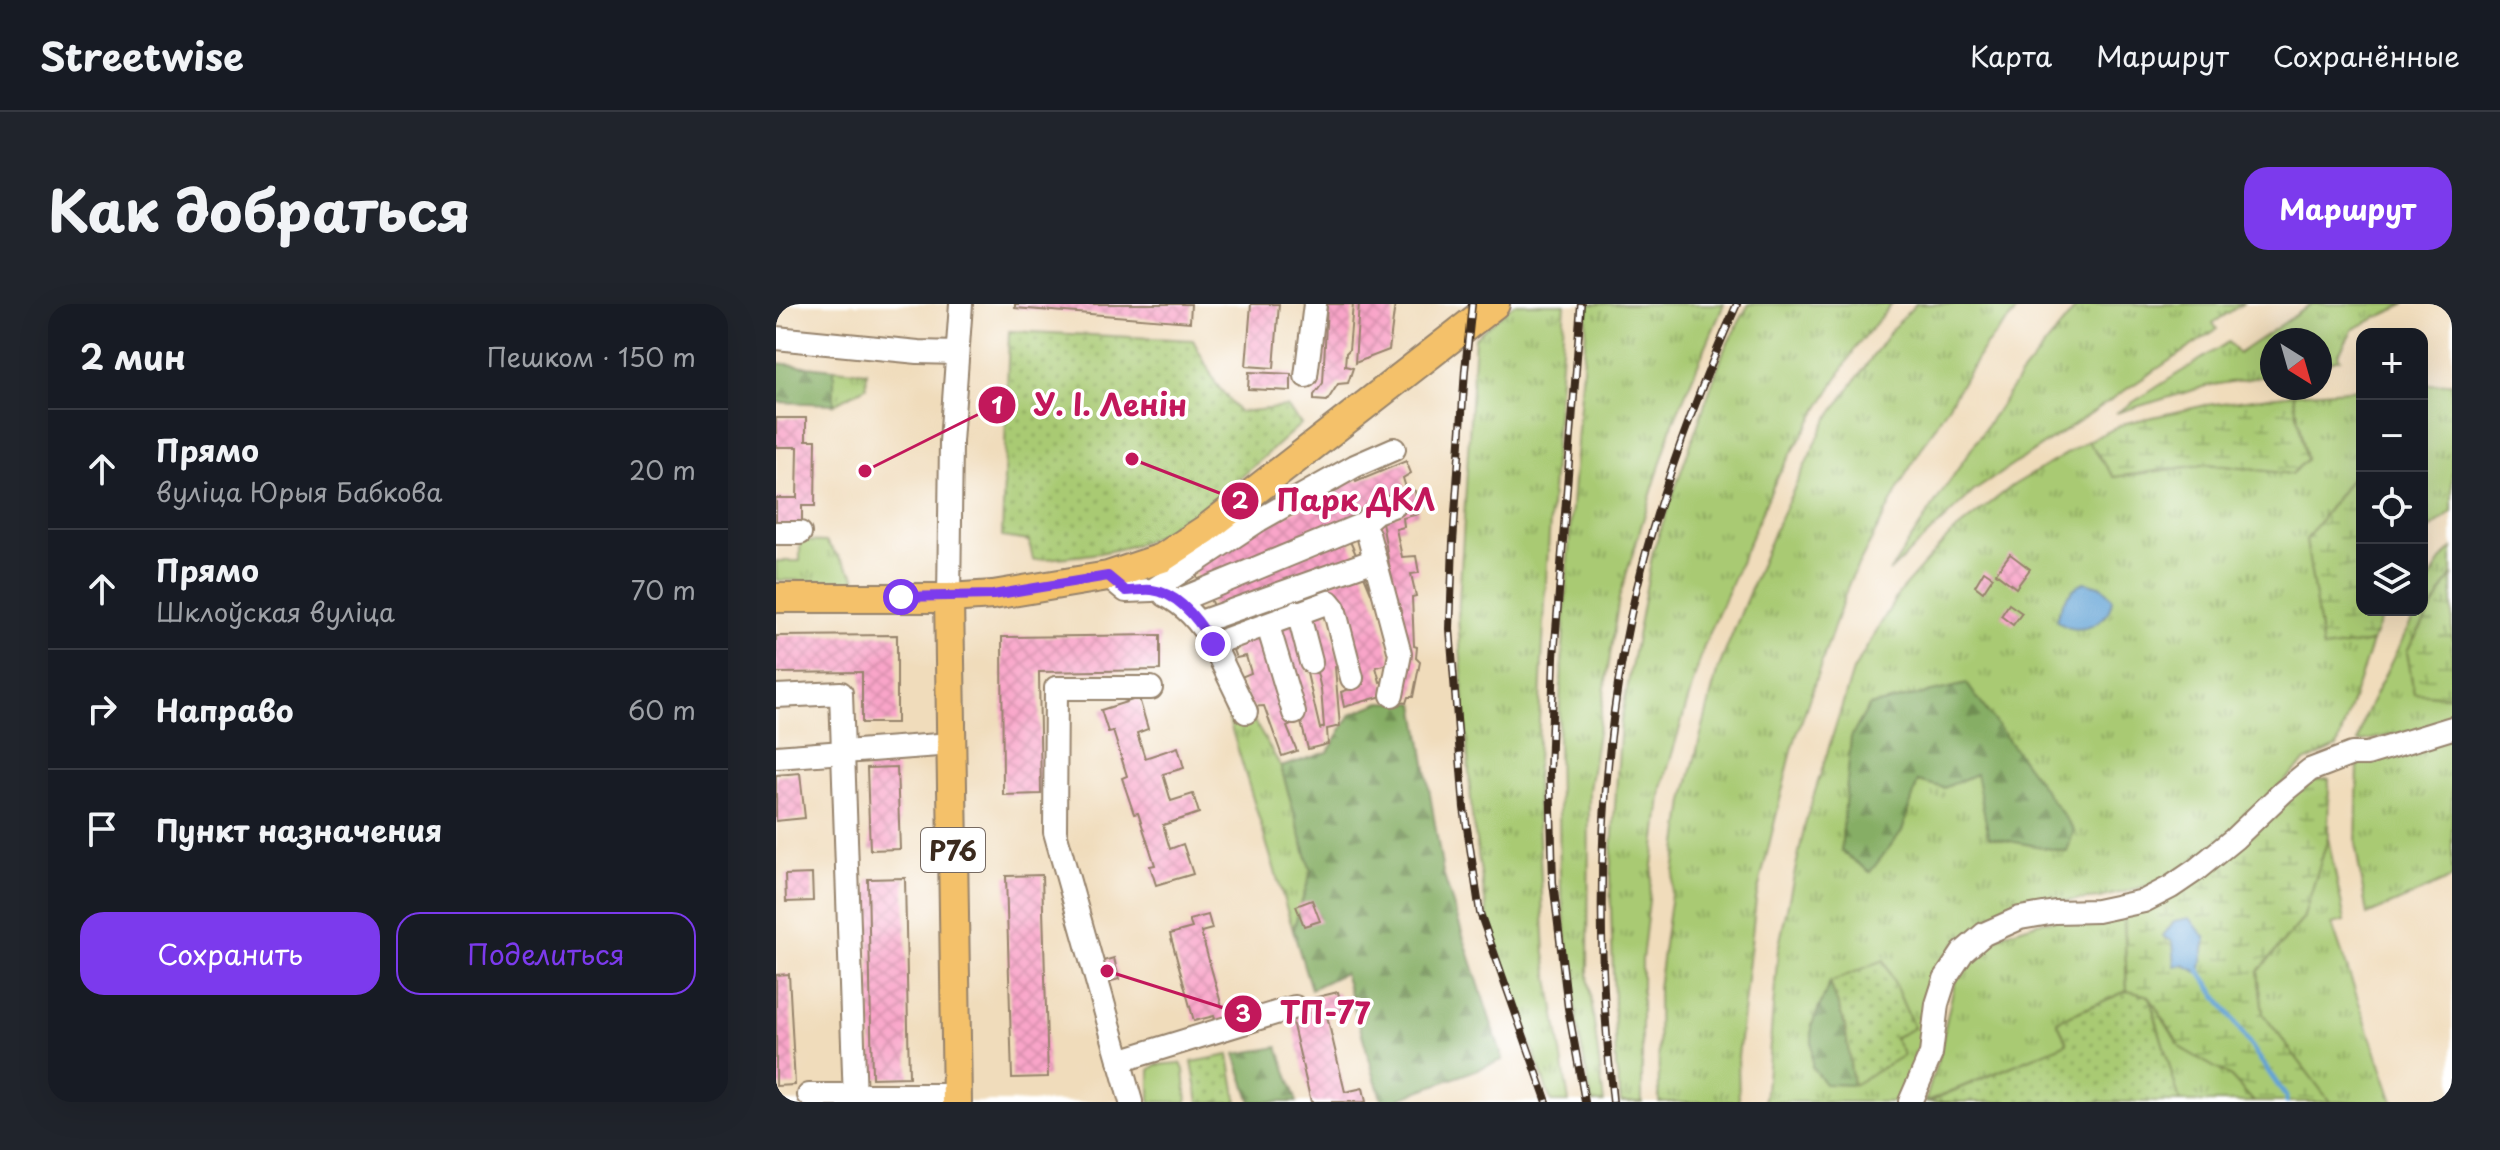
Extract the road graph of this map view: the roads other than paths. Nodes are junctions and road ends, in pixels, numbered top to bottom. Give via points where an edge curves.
1 (961, 304) edge
2 (1315, 304) edge
3 (1495, 304) edge
4 (776, 338) edge
5 (957, 353) junction
6 (1306, 376) dead end
7 (1394, 449) dead end
8 (1395, 505) dead end
9 (1361, 525) junction
10 (776, 533) edge
11 (800, 533) dead end
12 (1375, 560) junction
13 (1108, 576) junction
14 (1153, 590) junction
15 (776, 598) edge
16 (949, 598) junction
17 (1177, 601) junction
18 (1298, 612) junction
19 (1200, 622) junction
20 (1268, 626) junction
21 (1213, 644) junction
22 (1311, 662) dead end
23 (1352, 678) dead end
24 (1151, 688) dead end
25 (1392, 695) dead end
26 (776, 696) edge
27 (1246, 712) dead end
28 (1294, 713) dead end
29 (2452, 728) edge
30 (952, 744) junction
31 (843, 751) junction
32 (776, 757) edge
33 (1295, 1007) dead end
34 (1119, 1061) junction
35 (809, 1095) dead end
36 (855, 1099) edge
37 (957, 1099) edge
38 (1131, 1102) edge
39 (1910, 1102) edge

1 - 5 street
2 - 6 street
3 - 13 main road via 1206,529 1162,558
4 - 5 street
5 - 16 street
7 - 14 street via 1259,520
8 - 9 street
9 - 12 street
9 - 17 street
10 - 11 street
12 - 19 street
12 - 25 street via 1400,654
13 - 14 street via 1126,591
13 - 16 main road
14 - 17 street
15 - 16 main road
16 - 30 main road, Р76
17 - 19 street
18 - 20 street
18 - 22 street
18 - 23 street via 1329,602 1334,608
19 - 21 street
20 - 21 street
20 - 28 street
21 - 27 street
24 - 34 street via 1056,688 1055,832
26 - 31 street via 841,693
29 - 39 street via 2310,770 2196,870 2144,901 2020,918 1984,934 1963,952 1945,979 1931,1054
30 - 31 street
30 - 37 main road, Р76
31 - 32 street
31 - 36 street
33 - 34 street
34 - 38 street
35 - 36 street
36 - 37 street

